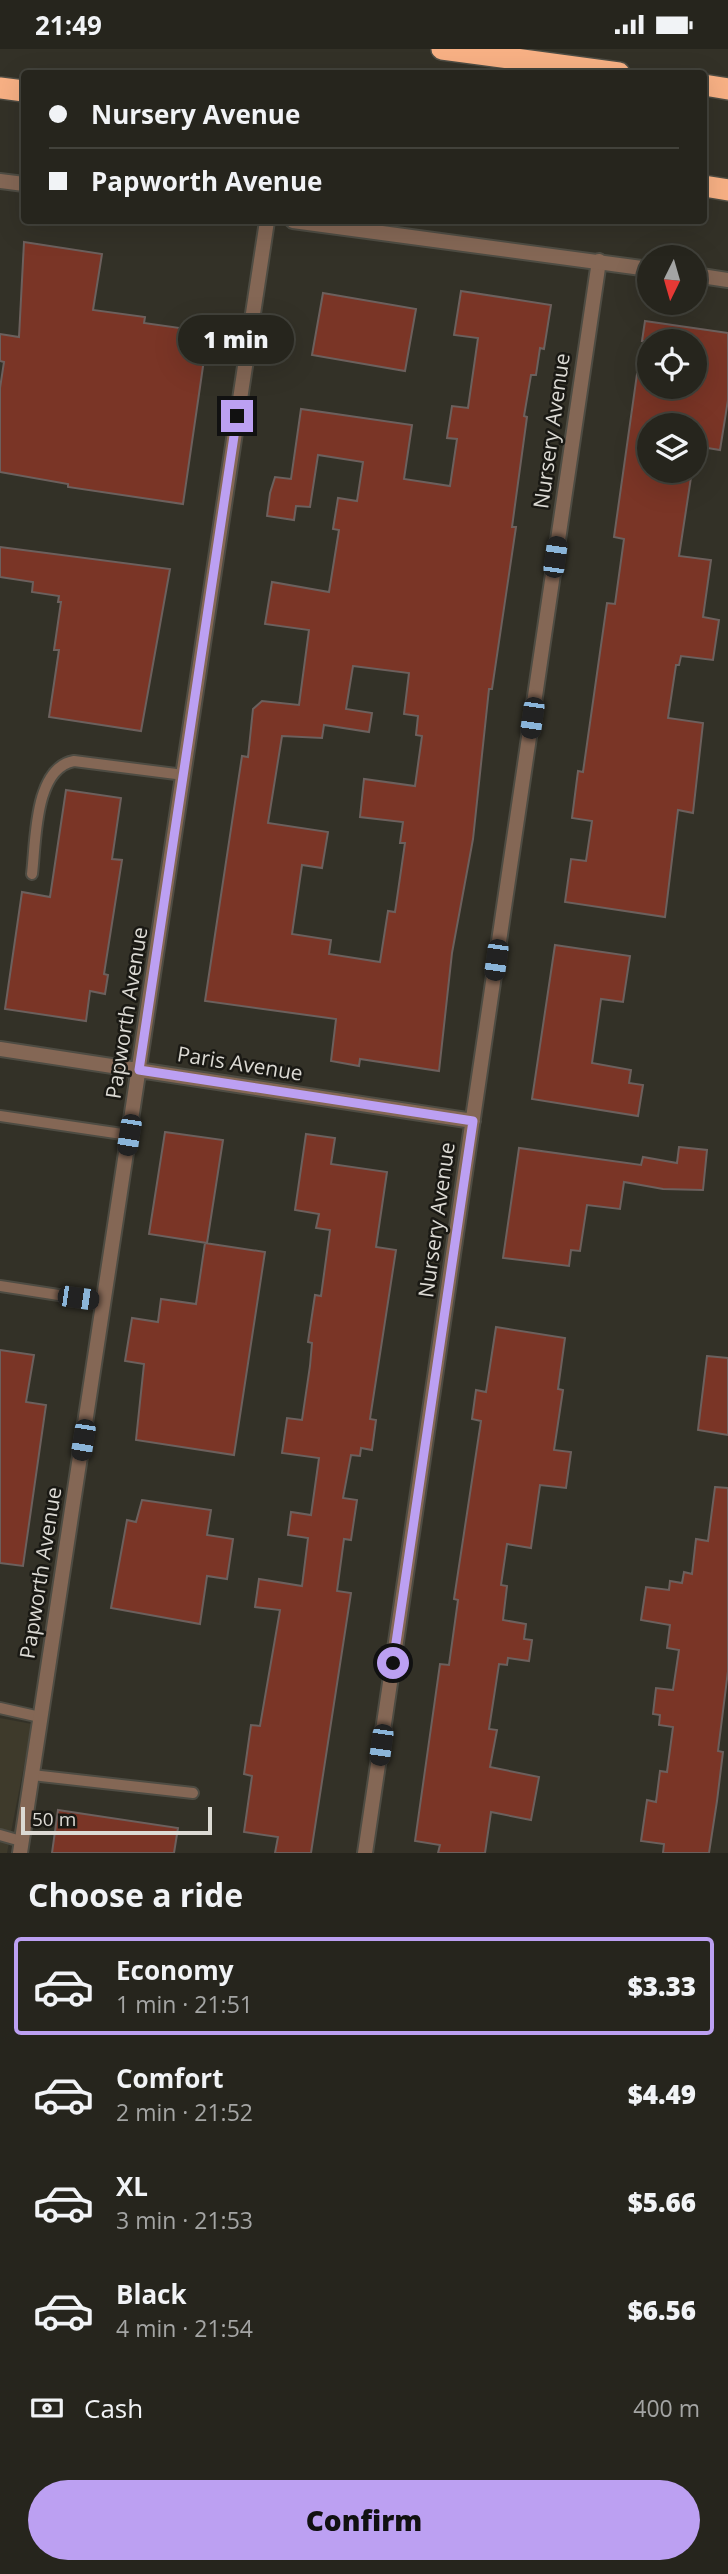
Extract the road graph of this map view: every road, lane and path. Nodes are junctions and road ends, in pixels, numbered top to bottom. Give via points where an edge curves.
1 (442, 49) edge
2 (597, 70) edge
3 (707, 86) edge
4 (0, 88) edge
5 (728, 89) edge
6 (21, 91) edge
7 (0, 181) edge
8 (21, 184) edge
9 (707, 186) edge
10 (728, 190) edge
11 (267, 224) edge
12 (316, 224) edge
13 (598, 261) junction
14 (637, 267) edge
15 (707, 277) edge
16 (728, 280) edge
17 (184, 775) junction
18 (32, 874) dead end
19 (0, 1049) edge
20 (139, 1070) junction
21 (0, 1115) edge
22 (473, 1121) junction
23 (129, 1135) junction
24 (0, 1286) edge
25 (104, 1302) junction
26 (0, 1708) edge
27 (40, 1717) junction
28 (32, 1775) junction
29 (193, 1793) dead end
30 (0, 1835) edge
31 (20, 1847) edge
32 (365, 1853) edge

1 - 2 highway
3 - 5 highway
4 - 6 highway
7 - 8 street
9 - 10 highway
11 - 17 street, Papworth Avenue
12 - 13 street
13 - 14 street
13 - 22 street, Nursery Avenue
15 - 16 street
17 - 18 lane via 74,761 59,766 43,792
17 - 20 street, Papworth Avenue
19 - 20 street, Paris Avenue
20 - 22 street, Paris Avenue
20 - 23 street, Papworth Avenue
21 - 23 lane
22 - 32 street, Nursery Avenue
23 - 25 street, Papworth Avenue
24 - 25 lane
25 - 27 street, Papworth Avenue
26 - 27 lane
27 - 28 street, Papworth Avenue
28 - 29 lane
28 - 31 street, Papworth Avenue
30 - 31 lane

